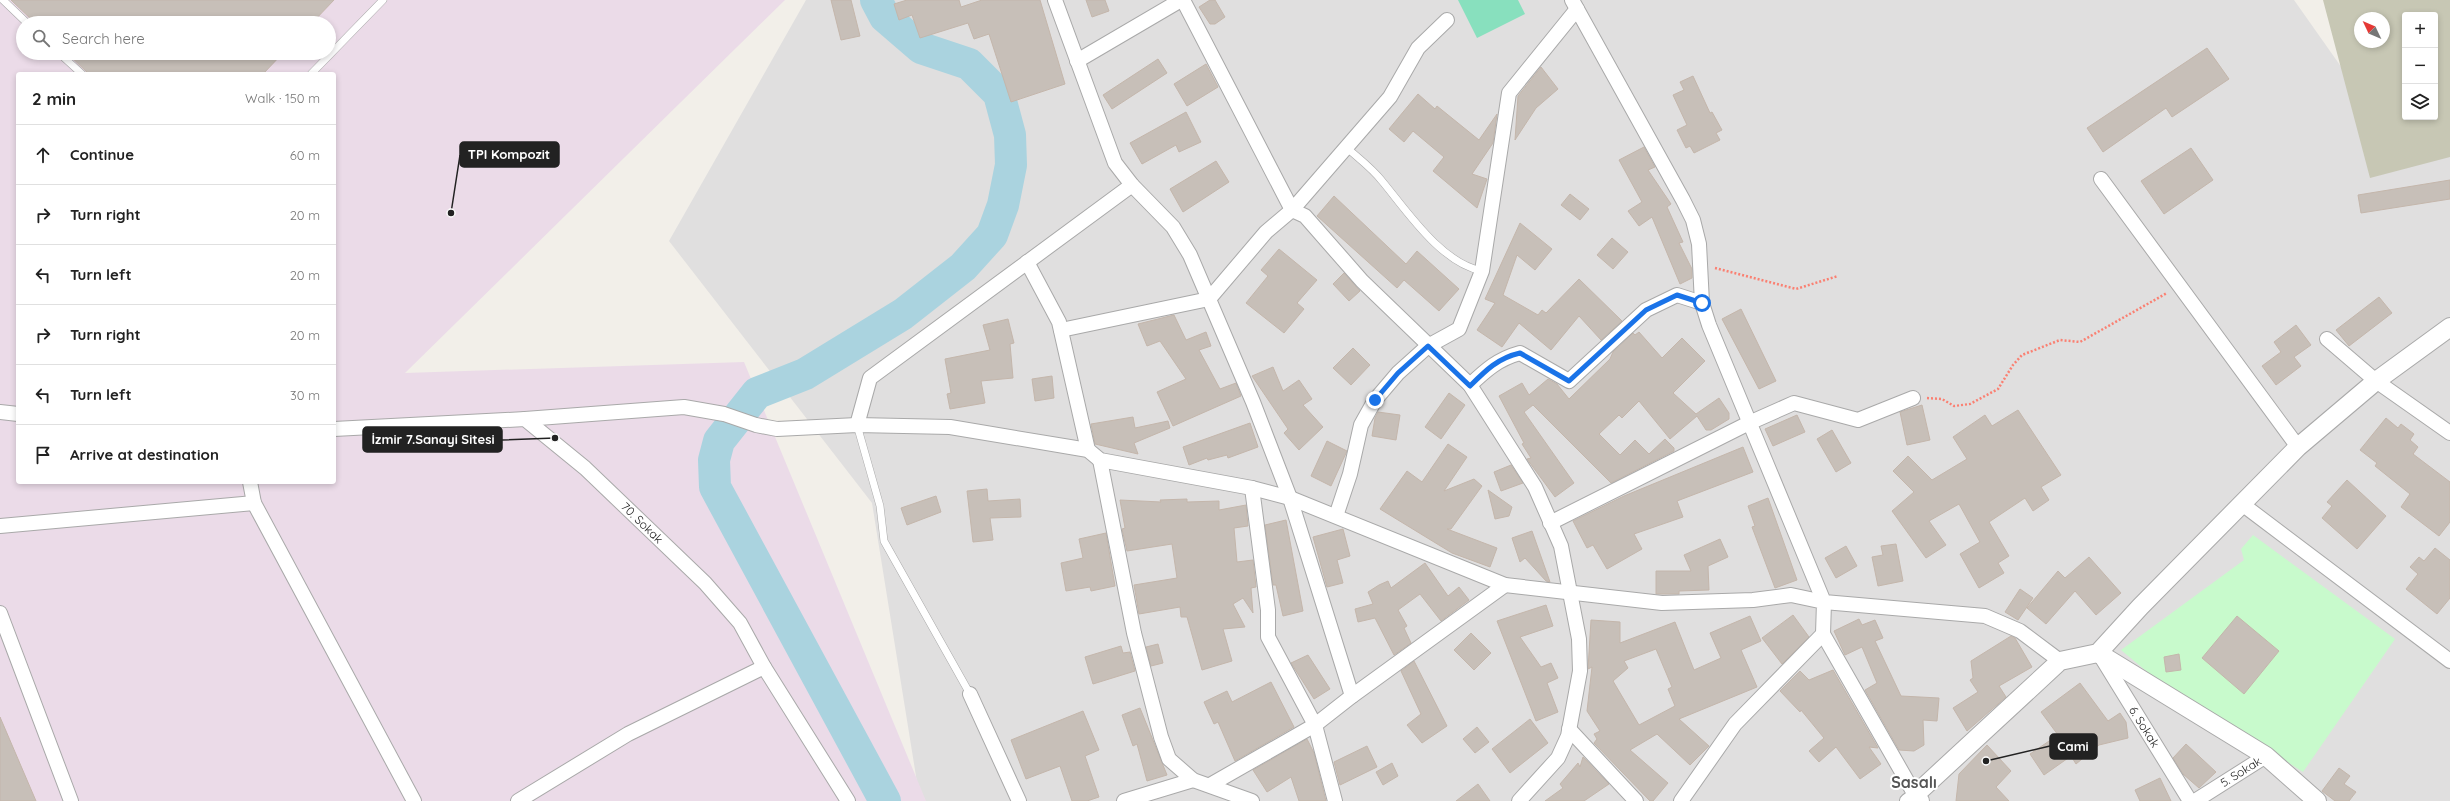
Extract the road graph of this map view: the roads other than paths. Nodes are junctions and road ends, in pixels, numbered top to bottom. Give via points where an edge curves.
1 (3, 0) edge
2 (383, 0) edge
3 (1055, 0) edge
4 (1182, 0) edge
5 (1575, 5) edge
6 (20, 16) edge
7 (1446, 20) dead end
8 (336, 48) edge
9 (67, 60) edge
10 (325, 60) edge
11 (1077, 61) junction
12 (80, 72) edge
13 (313, 72) edge
14 (1346, 147) junction
15 (2101, 179) dead end
16 (1132, 185) junction
17 (1292, 210) junction
18 (1027, 262) junction
19 (1482, 272) junction
20 (1209, 299) junction
21 (1702, 303) junction
22 (2450, 327) edge
23 (1061, 330) junction
24 (2327, 339) dead end
25 (1428, 346) junction
26 (2376, 381) junction
27 (1470, 386) junction
28 (1913, 398) road end
29 (0, 412) edge
30 (16, 414) edge
31 (525, 419) junction
32 (1749, 423) junction
33 (857, 425) junction
34 (336, 429) edge
35 (2450, 433) edge
36 (2298, 447) junction
37 (1088, 450) junction
38 (1100, 460) junction
39 (250, 484) edge
40 (1252, 488) junction
41 (1290, 498) junction
42 (254, 503) junction
43 (2242, 504) junction
44 (1336, 516) junction
45 (1550, 523) junction
46 (0, 526) edge
47 (1505, 585) junction
48 (1572, 593) junction
49 (1824, 602) junction
50 (0, 613) edge
51 (1823, 634) junction
52 (2098, 653) junction
53 (2060, 661) junction
54 (2450, 661) edge
55 (764, 667) junction
56 (970, 694) joint
57 (1352, 696) junction
58 (1315, 725) junction
59 (1568, 729) junction
60 (2266, 756) junction
61 (1193, 780) junction
62 (1210, 785) junction
63 (1914, 799) edge
64 (71, 801) edge
65 (414, 801) edge
66 (518, 801) edge
67 (848, 801) edge
68 (1019, 801) edge
69 (1124, 801) edge
70 (1252, 801) edge
71 (1335, 801) edge
72 (1519, 801) edge
73 (1636, 801) edge
74 (1681, 801) edge
75 (2190, 801) edge
76 (2194, 801) edge
77 (2317, 801) edge

1 - 6 lane
2 - 8 lane
3 - 11 street
4 - 11 street
4 - 17 street
5 - 19 street via 1509,93
5 - 21 street via 1684,200 1698,238
7 - 14 street via 1418,48 1390,97
9 - 12 lane
10 - 13 lane
11 - 16 street via 1115,163
14 - 17 street
14 - 19 lane via 1381,179 1426,235 1471,269
15 - 36 street
16 - 18 street
16 - 20 street via 1173,227 1190,255
17 - 20 street via 1266,232
17 - 25 street via 1305,216 1362,281
18 - 23 street
18 - 33 street via 870,378
19 - 25 street via 1459,329
20 - 23 street
20 - 41 street
21 - 27 street via 1677,295 1646,310 1569,381 1520,353 1491,365
21 - 32 street
22 - 26 street
23 - 37 street
24 - 26 street
25 - 27 street
25 - 44 street via 1398,373 1375,400 1361,425 1350,474
26 - 35 street
26 - 36 street
27 - 45 street via 1535,487
28 - 32 street via 1858,420 1794,403
29 - 30 street
31 - 33 street via 684,407 724,414 777,429
31 - 34 street
31 - 55 street, 70. Sokak via 585,468 705,583 740,624
32 - 45 street
32 - 49 street
33 - 37 street via 950,427
33 - 56 lane via 880,506 884,542
36 - 43 street
37 - 38 street
38 - 40 street
38 - 61 street via 1134,633 1162,738 1169,759
39 - 42 street
40 - 41 street
40 - 58 street via 1268,610 1268,637
41 - 44 street
41 - 57 street
42 - 46 street
42 - 65 street
43 - 52 street
43 - 54 street
44 - 47 street
45 - 48 street via 1560,546
47 - 48 street
47 - 57 street
48 - 49 street via 1662,603 1753,600 1791,595
48 - 59 street via 1580,639 1580,670
49 - 51 street
49 - 53 street via 1985,616 2020,631
50 - 64 street
51 - 63 street
51 - 74 street via 1735,724
52 - 53 street
52 - 60 street
52 - 75 street, 6. Sokak
53 - 63 street
55 - 66 street via 628,734
55 - 67 street, 70. Sokak
56 - 68 street
57 - 58 street
58 - 62 street
58 - 71 street
59 - 72 street via 1568,736 1558,758
59 - 73 street
60 - 76 street, 5. Sokak
60 - 77 street
61 - 62 street
61 - 69 street
62 - 70 street

